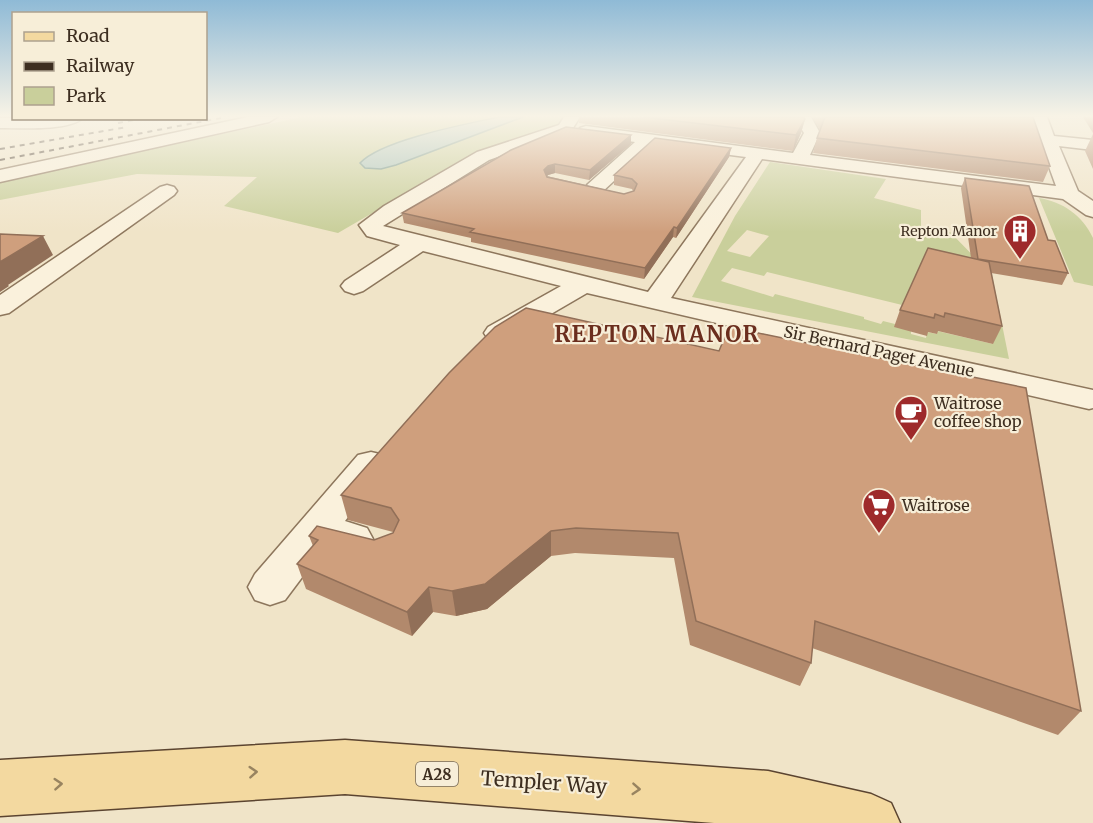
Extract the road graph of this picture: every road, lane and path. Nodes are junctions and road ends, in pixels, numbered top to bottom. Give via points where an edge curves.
1 (94, 155) edge
2 (484, 155) edge
3 (628, 155) edge
4 (756, 155) edge
5 (777, 155) edge
6 (1054, 155) edge
7 (800, 157) joint
8 (0, 176) edge
9 (167, 191) dead end
10 (622, 194) edge
11 (1069, 194) junction
12 (1093, 211) edge
13 (419, 243) junction
14 (582, 285) junction
15 (354, 286) dead end
16 (655, 302) junction
17 (0, 308) edge
18 (475, 348) edge
19 (1092, 400) edge
20 (389, 444) edge
21 (315, 530) junction
22 (381, 546) edge
23 (270, 587) dead end
24 (0, 788) edge
25 (871, 823) edge

1 - 8 street
2 - 13 street, Sir Bernard Paget Avenue via 370,225 375,231
3 - 10 street via 588,186
4 - 16 street
5 - 7 street
6 - 11 street
7 - 11 street via 964,184
9 - 17 street
11 - 12 street
13 - 14 street, Sir Bernard Paget Avenue
13 - 15 street
14 - 16 street, Sir Bernard Paget Avenue
14 - 18 street
16 - 19 street, Sir Bernard Paget Avenue
20 - 21 street
21 - 22 street
21 - 23 street
24 -> 25 main road, Templer Way / A28 via 345,766 768,799

